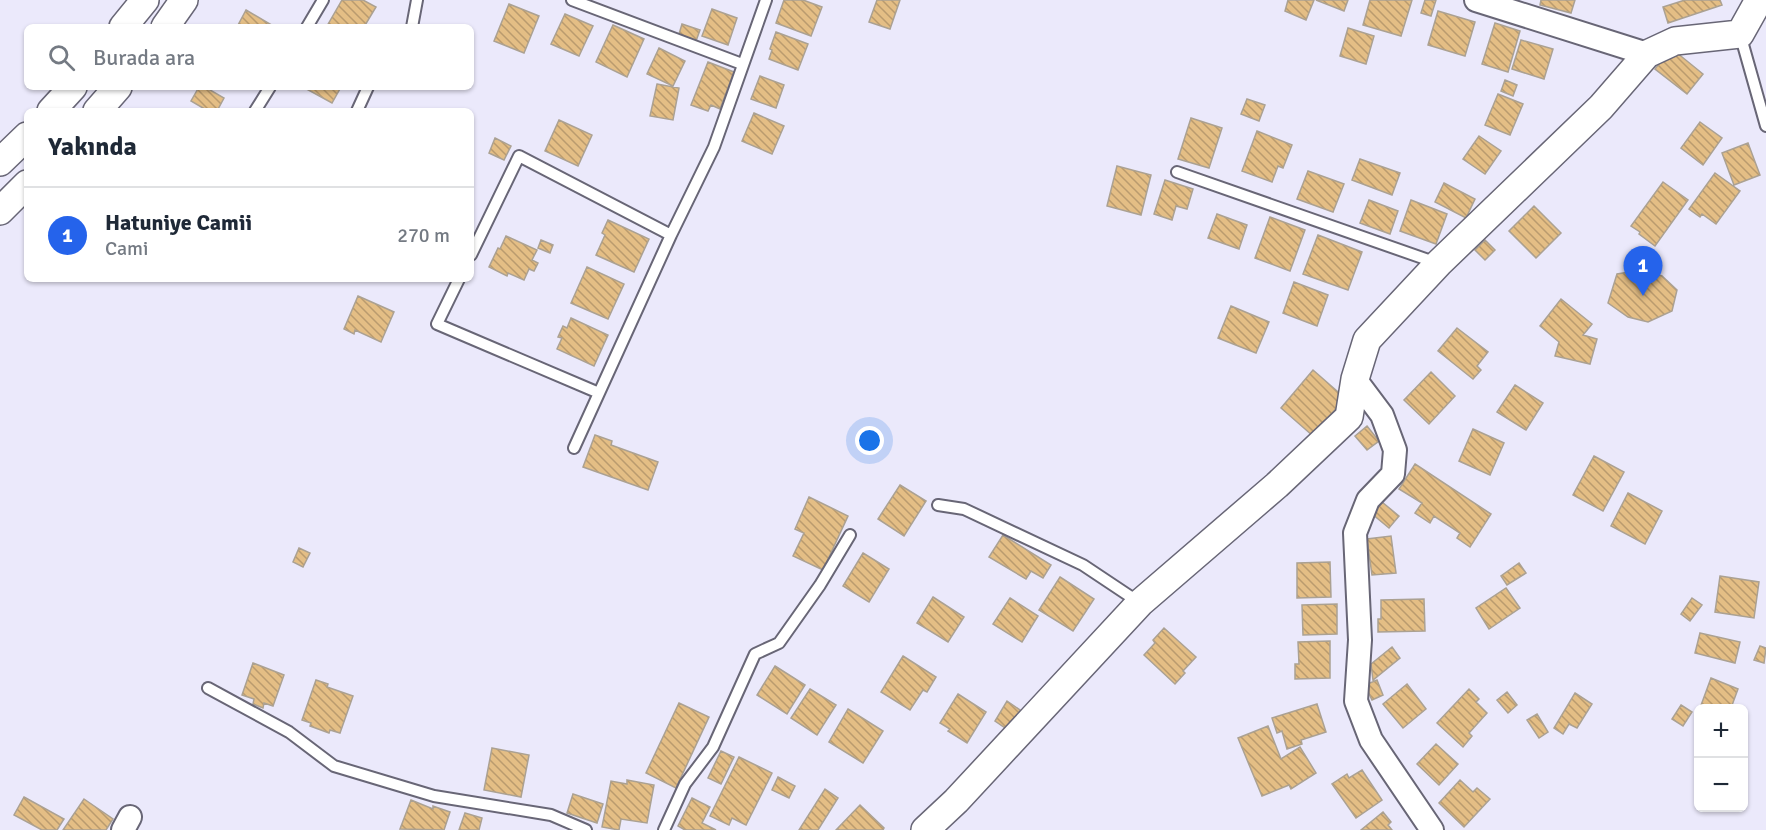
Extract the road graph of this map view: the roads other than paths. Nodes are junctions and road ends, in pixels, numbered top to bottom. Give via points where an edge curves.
1 (145, 0) edge
2 (184, 0) edge
3 (323, 0) edge
4 (417, 0) edge
5 (572, 0) edge
6 (766, 0) edge
7 (1476, 0) edge
8 (1759, 0) edge
9 (125, 24) edge
10 (167, 24) edge
11 (309, 24) edge
12 (413, 24) edge
13 (1740, 34) junction
14 (1647, 54) junction
15 (742, 64) junction
16 (70, 90) edge
17 (115, 90) edge
18 (268, 90) edge
19 (367, 90) edge
20 (54, 108) edge
21 (100, 108) edge
22 (257, 108) edge
23 (358, 108) edge
24 (1766, 126) edge
25 (24, 139) edge
26 (0, 162) edge
27 (1177, 172) dead end
28 (24, 187) edge
29 (0, 211) edge
30 (671, 235) junction
31 (474, 249) edge
32 (1439, 263) junction
33 (458, 282) edge
34 (1355, 380) junction
35 (599, 393) junction
36 (574, 448) dead end
37 (938, 505) dead end
38 (850, 535) dead end
39 (1140, 603) junction
40 (208, 688) dead end
41 (586, 830) edge
42 (664, 830) edge
43 (926, 830) edge
44 (1432, 830) edge

1 - 9 street
2 - 10 street
3 - 11 lane
4 - 12 lane
5 - 15 lane
6 - 15 lane
7 - 14 street
8 - 13 street
13 - 14 street via 1675,41
13 - 24 lane
14 - 32 street via 1601,107
15 - 30 lane via 714,147
16 - 20 street
17 - 21 street
18 - 22 lane
19 - 23 lane
25 - 26 street
27 - 32 lane
28 - 29 street
30 - 31 lane via 519,156
30 - 35 lane
32 - 34 street via 1367,340
33 - 35 lane via 437,324
34 - 39 street via 1349,417
34 - 44 street via 1382,415 1395,450 1393,474 1368,500 1355,533 1360,640 1356,701 1371,740
35 - 36 lane
37 - 39 lane via 964,509 1083,566
38 - 42 lane via 779,643 755,654 713,747 685,784
39 - 43 street
40 - 41 lane via 289,732 334,766 434,796 551,815

